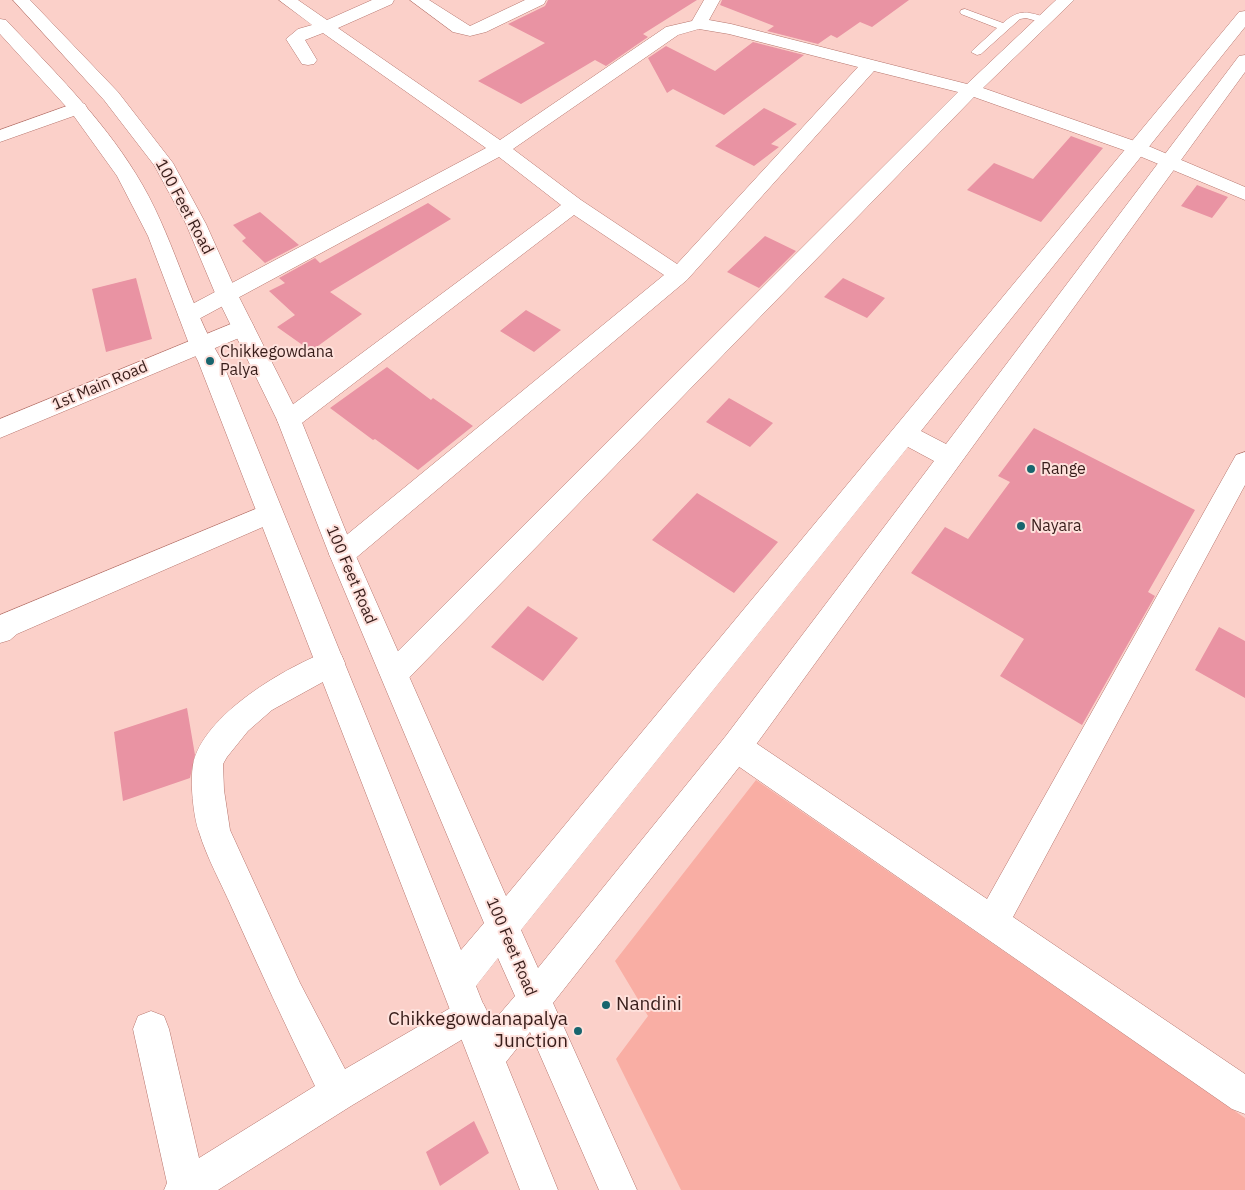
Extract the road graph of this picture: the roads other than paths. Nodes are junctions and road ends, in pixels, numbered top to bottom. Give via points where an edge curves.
1 (20, 0) edge
2 (287, 0) edge
3 (386, 0) edge
4 (418, 0) edge
5 (538, 0) edge
6 (712, 0) edge
7 (1066, 0) edge
8 (965, 12) dead end
9 (1245, 16) edge
10 (1044, 20) junction
11 (0, 24) edge
12 (699, 24) junction
13 (326, 27) junction
14 (1005, 27) junction
15 (977, 52) dead end
16 (308, 60) dead end
17 (1245, 60) edge
18 (870, 66) junction
19 (971, 90) junction
20 (78, 108) junction
21 (0, 136) edge
22 (500, 149) junction
23 (1138, 149) junction
24 (1170, 161) junction
25 (1245, 194) edge
26 (574, 205) junction
27 (679, 275) junction
28 (226, 293) junction
29 (189, 315) junction
30 (243, 327) junction
31 (200, 344) junction
32 (289, 420) junction
33 (0, 429) edge
34 (905, 434) junction
35 (950, 458) junction
36 (1245, 462) edge
37 (270, 513) junction
38 (342, 554) junction
39 (0, 632) edge
40 (331, 663) junction
41 (394, 674) junction
42 (736, 747) junction
43 (992, 923) junction
44 (502, 927) junction
45 (457, 982) junction
46 (534, 1000) junction
47 (471, 1015) junction
48 (151, 1029) dead end
49 (488, 1058) junction
50 (338, 1093) junction
51 (1245, 1096) edge
52 (185, 1189) edge
53 (539, 1190) edge
54 (618, 1190) edge

1 - 28 street, 100 Feet Road via 111,96 163,163 196,224
2 - 13 street
3 - 13 street
4 - 5 street via 459,28 470,31
6 - 12 street
7 - 10 street
8 - 14 lane
9 - 23 street
10 - 14 lane via 1021,15
10 - 19 street
11 - 20 street
12 - 18 street via 731,29
12 - 22 street via 672,31
13 - 16 street via 295,39
13 - 22 street
14 - 15 lane
17 - 24 street
18 - 19 street
18 - 27 street
19 - 23 street
19 - 41 street
20 - 21 street
20 - 29 street via 127,175 158,236
22 - 26 street
22 - 28 street
23 - 24 street
23 - 34 street
24 - 25 street
24 - 35 street
26 - 27 street
26 - 32 street
27 - 38 street
28 - 29 street
28 - 30 street, 100 Feet Road
29 - 31 street
30 - 31 street, 1st Main Road
30 - 32 street, 100 Feet Road
31 - 33 street, 1st Main Road
31 - 37 street via 210,361
32 - 38 street, 100 Feet Road
34 - 35 street
34 - 44 street
35 - 42 street
36 - 43 street
37 - 39 street via 7,625
37 - 40 street
38 - 41 street, 100 Feet Road
40 - 45 street
40 - 50 street via 262,701 237,721 216,746 208,764 208,790 214,831 288,995
41 - 44 street, 100 Feet Road
42 - 43 street
42 - 46 street
43 - 51 street
44 - 45 street
44 - 46 street, 100 Feet Road
45 - 47 street
46 - 49 street
46 - 54 street, 100 Feet Road
47 - 49 street
47 - 50 street
48 - 52 street
49 - 53 street
50 - 52 street

